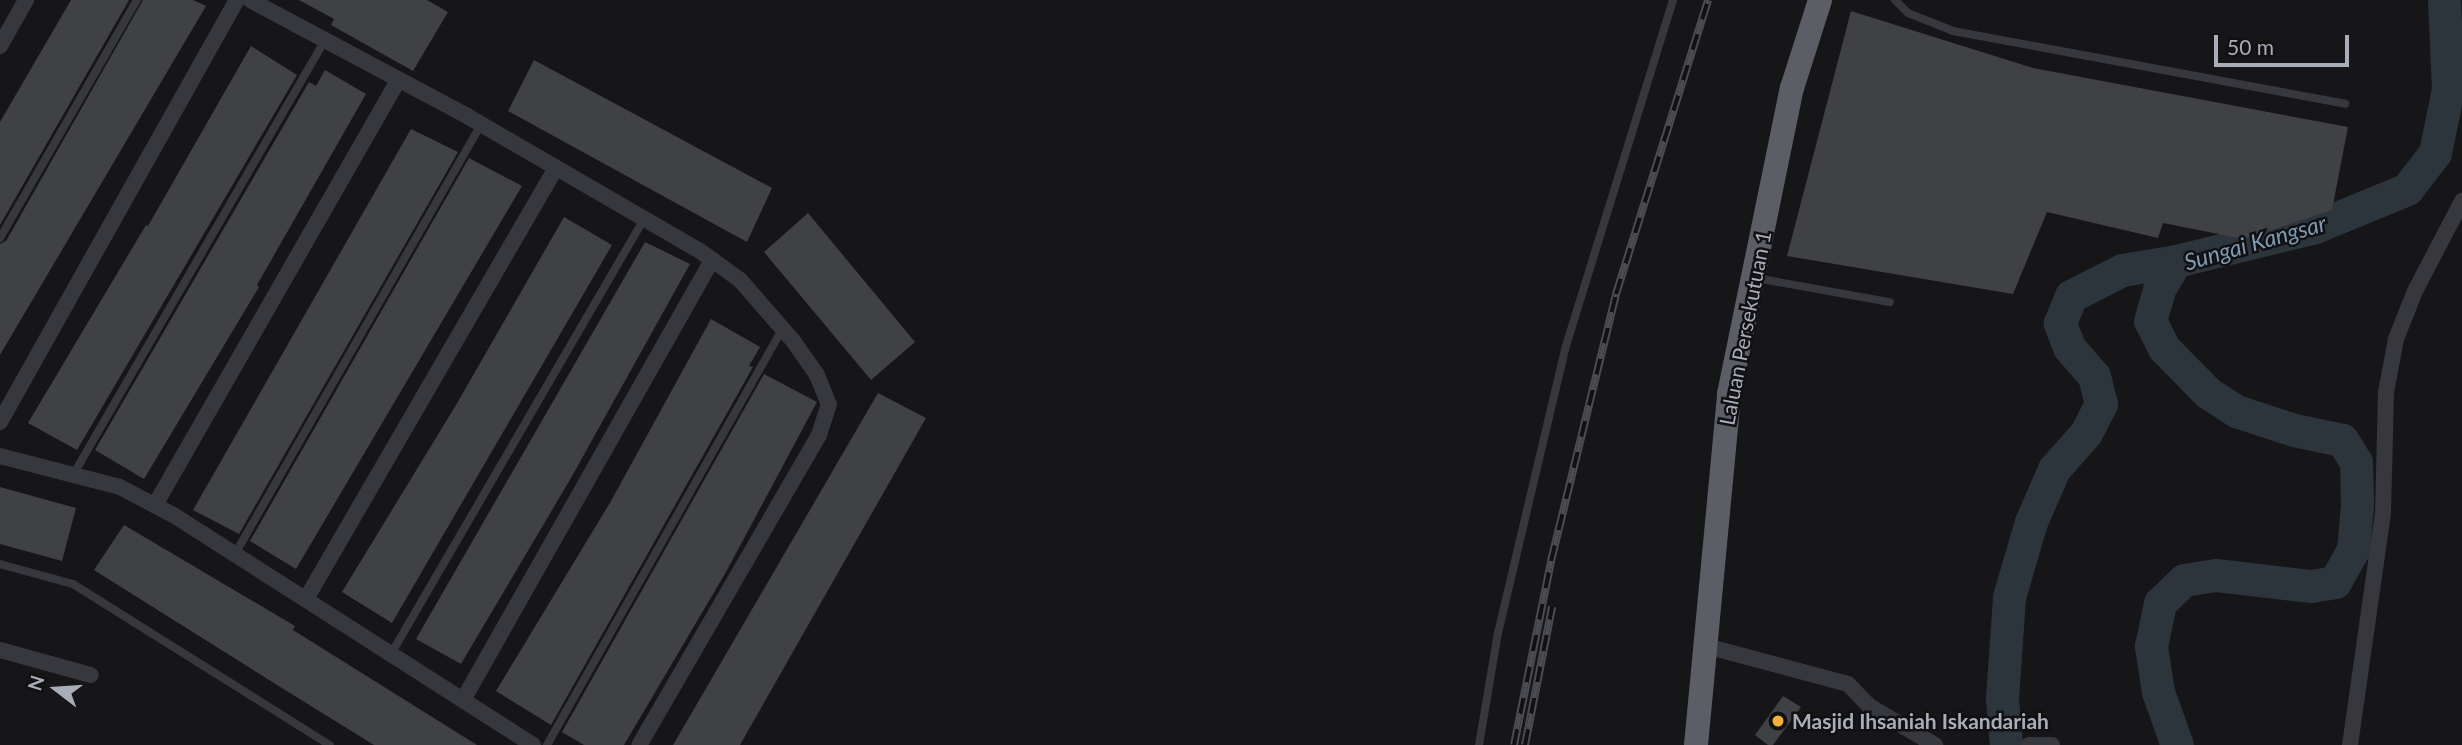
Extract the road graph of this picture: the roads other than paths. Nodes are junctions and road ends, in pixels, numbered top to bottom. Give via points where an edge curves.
1 (26, 0) edge
2 (137, 0) edge
3 (237, 0) edge
4 (250, 0) edge
5 (1673, 0) edge
6 (1820, 0) edge
7 (1895, 0) edge
8 (324, 40) junction
9 (0, 46) edge
10 (398, 80) junction
11 (2345, 104) dead end
12 (481, 125) junction
13 (556, 168) junction
14 (2462, 201) edge
15 (644, 219) junction
16 (0, 238) edge
17 (712, 260) junction
18 (1753, 278) junction
19 (1890, 302) dead end
20 (782, 329) junction
21 (0, 422) edge
22 (0, 456) edge
23 (73, 475) junction
24 (155, 505) junction
25 (235, 554) junction
26 (0, 564) edge
27 (306, 600) junction
28 (1706, 646) junction
29 (0, 650) edge
30 (391, 654) junction
31 (91, 675) dead end
32 (463, 700) junction
33 (330, 745) edge
34 (533, 745) edge
35 (547, 745) edge
36 (639, 745) edge
37 (1479, 745) edge
38 (1696, 745) edge
39 (1935, 745) edge
40 (2350, 745) edge

1 - 9 street
2 - 16 lane
3 - 21 street
4 - 8 street
5 - 37 lane via 1566,349 1498,633
6 - 18 highway, Laluan Persekutuan 1 via 1792,88
7 - 11 lane via 1908,13 1953,31
8 - 10 street
8 - 23 lane
10 - 12 street
10 - 24 street
12 - 13 street
12 - 25 lane
13 - 15 street
13 - 27 street
14 - 40 street via 2415,291 2396,339 2386,392 2384,514
15 - 17 street
15 - 30 lane
17 - 20 street via 740,280
17 - 32 street
18 - 19 lane
18 - 28 highway, Laluan Persekutuan 1 via 1729,394
20 - 35 lane
20 - 36 street via 817,375 829,404 819,435
22 - 23 street
23 - 24 street via 120,488
24 - 25 street
25 - 27 street
26 - 33 lane via 73,584
27 - 30 street
28 - 38 highway, Laluan Persekutuan 1
28 - 39 street via 1848,684 1869,706
29 - 31 street
30 - 32 street
32 - 34 street

